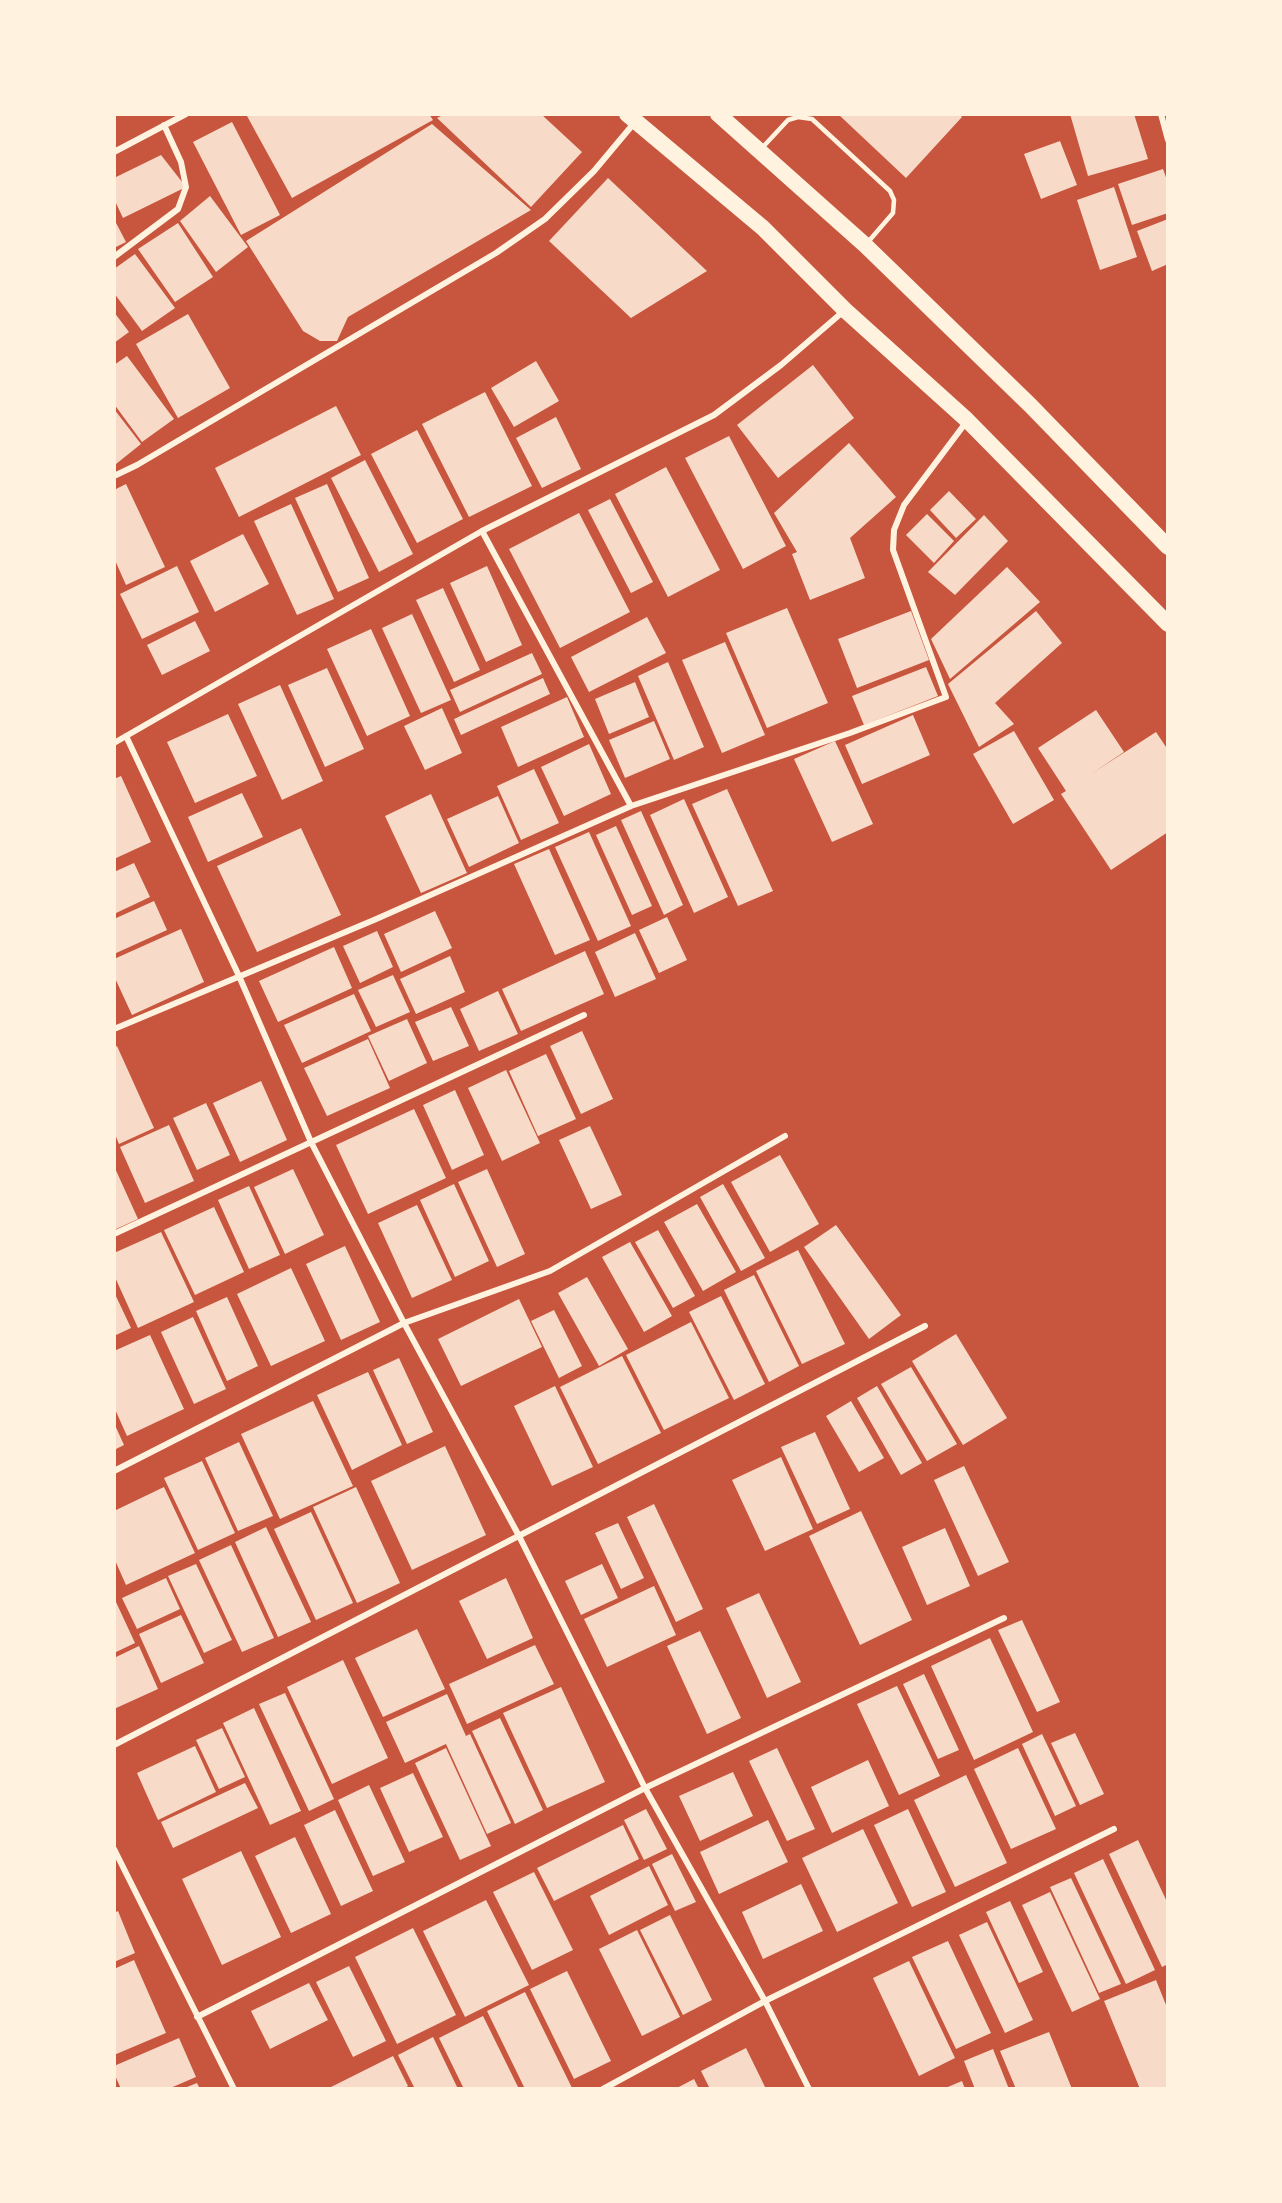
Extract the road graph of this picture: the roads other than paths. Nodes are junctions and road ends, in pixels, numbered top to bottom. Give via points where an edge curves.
1 (186, 114) edge
2 (718, 114) edge
3 (1161, 114) edge
4 (632, 118) edge
5 (164, 125) junction
6 (1168, 140) edge
7 (760, 151) junction
8 (114, 152) edge
9 (865, 245) junction
10 (114, 257) edge
11 (845, 310) junction
12 (967, 420) junction
13 (114, 476) edge
14 (482, 531) junction
15 (1168, 547) edge
16 (1168, 624) edge
17 (126, 736) junction
18 (114, 743) edge
19 (632, 806) junction
20 (239, 976) junction
21 (584, 1015) dead end
22 (114, 1029) edge
23 (785, 1136) dead end
24 (311, 1142) junction
25 (114, 1234) edge
26 (404, 1323) junction
27 (925, 1326) dead end
28 (114, 1472) edge
29 (519, 1536) junction
30 (1004, 1618) dead end
31 (114, 1745) edge
32 (645, 1788) junction
33 (1114, 1829) dead end
34 (114, 1849) edge
35 (765, 2001) junction
36 (197, 2017) junction
37 (234, 2089) edge
38 (603, 2089) edge
39 (809, 2089) edge

1 - 5 street
2 - 7 highway
3 - 6 street
4 - 11 highway via 764,228
4 - 13 street via 594,171 545,219 506,246
5 - 8 street
5 - 10 street via 181,162 186,187 178,209
7 - 9 highway
7 - 9 lane via 788,120 812,119 890,191 894,200 893,213
9 - 15 highway via 1030,405
11 - 12 highway
11 - 14 street via 714,416
12 - 16 highway
12 - 19 street via 904,506 894,530 893,550 946,697
14 - 17 street
14 - 19 street
17 - 18 street
17 - 20 street
19 - 20 street
20 - 22 street
20 - 24 street
21 - 24 street
23 - 26 street via 550,1271
24 - 25 street
24 - 26 street
26 - 28 street
26 - 29 street
27 - 29 street
29 - 31 street
29 - 32 street
30 - 32 street
32 - 35 street
32 - 36 street
33 - 35 street
34 - 36 street
35 - 38 street
35 - 39 street
36 - 37 street

